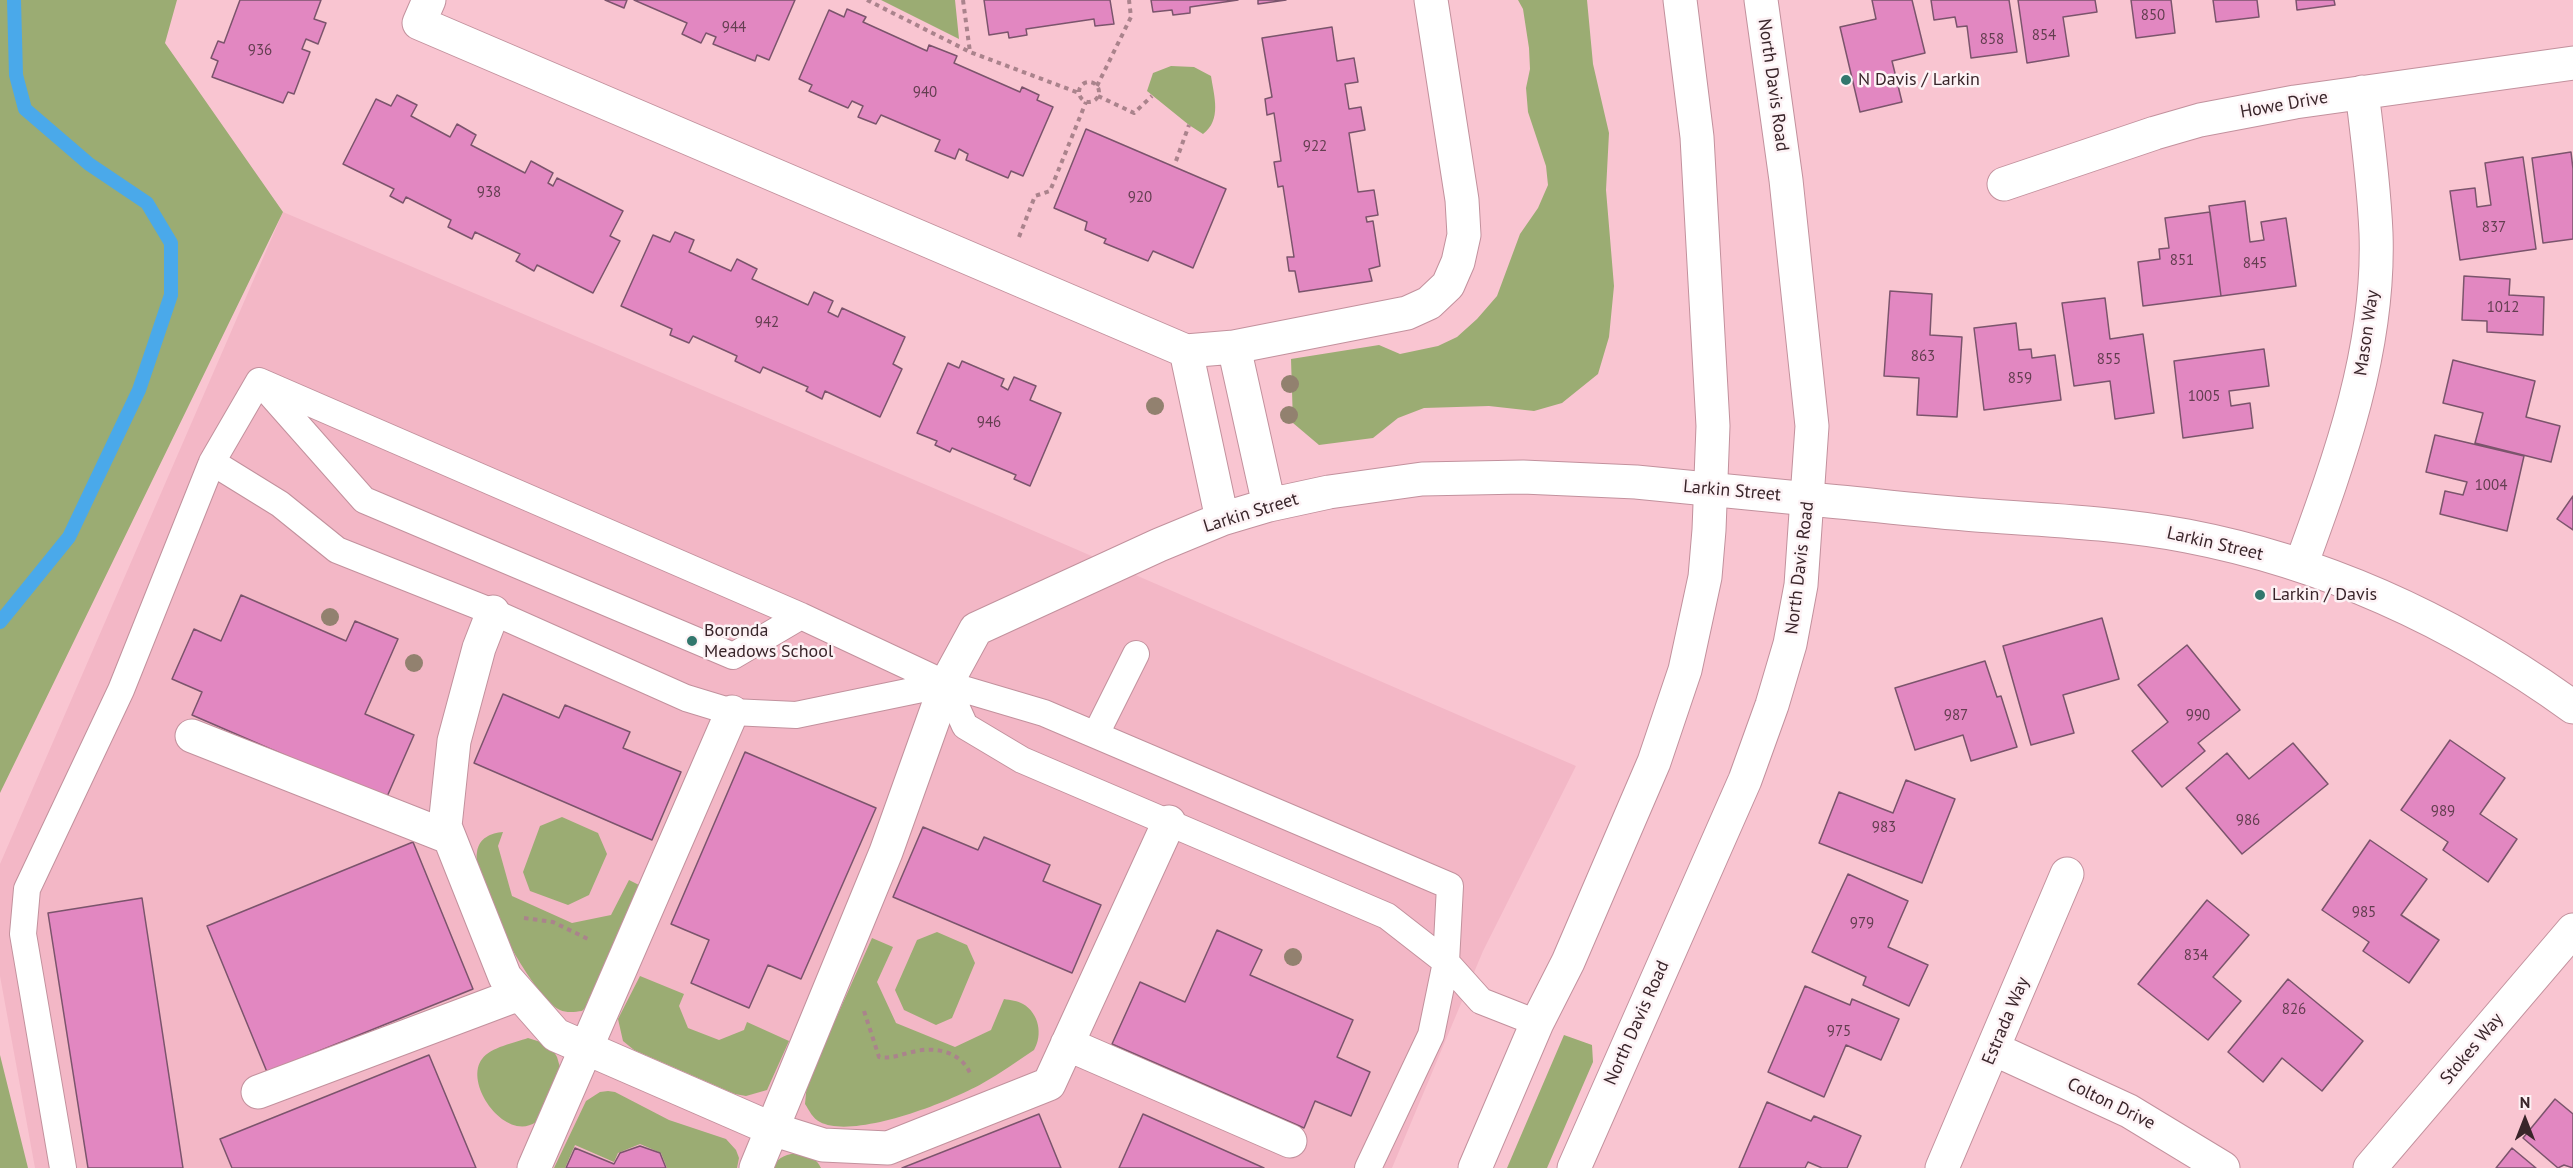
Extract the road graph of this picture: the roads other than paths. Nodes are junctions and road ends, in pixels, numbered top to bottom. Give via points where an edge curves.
1 (429, 0) edge
2 (1431, 0) edge
3 (1680, 0) edge
4 (1761, 0) edge
5 (2573, 63) edge
6 (2362, 92) junction
7 (2004, 184) dead end
8 (1234, 347) junction
9 (1186, 351) junction
10 (259, 381) junction
11 (212, 462) junction
12 (1712, 489) junction
13 (1809, 499) junction
14 (1269, 505) junction
15 (1222, 519) junction
16 (2301, 565) junction
17 (493, 612) junction
18 (801, 616) junction
19 (1136, 654) dead end
20 (946, 684) junction
21 (2573, 707) edge
22 (732, 712) junction
23 (1096, 734) junction
24 (192, 736) dead end
25 (1169, 822) junction
26 (448, 837) junction
27 (2067, 874) dead end
28 (2573, 930) edge
29 (1446, 962) junction
30 (519, 994) junction
31 (1537, 1023) junction
32 (1067, 1044) junction
33 (586, 1048) junction
34 (1994, 1049) junction
35 (258, 1092) dead end
36 (772, 1129) junction
37 (1290, 1141) dead end
38 (863, 1157) edge
39 (63, 1168) edge
40 (534, 1168) edge
41 (756, 1168) edge
42 (1368, 1168) edge
43 (1475, 1168) edge
44 (1574, 1168) edge
45 (1942, 1168) edge
46 (2223, 1168) edge
47 (2370, 1168) edge

1 - 9 main road via 419,23
2 - 8 main road via 1462,200 1464,234 1448,285 1429,303 1407,313
3 - 12 main road via 1698,149 1713,426
4 - 13 main road, North Davis Road via 1786,180 1812,426
5 - 6 main road, Howe Drive
6 - 7 main road, Howe Drive via 2200,120
6 - 16 main road, Mason Way via 2376,234 2370,328 2352,416
8 - 9 main road
8 - 14 main road
9 - 15 main road
10 - 11 lane
10 - 18 lane
10 - 18 lane via 364,500 733,656
11 - 17 lane via 280,504 337,550
11 - 39 lane via 121,690 27,889 23,934
12 - 13 main road, Larkin Street
12 - 14 main road, Larkin Street via 1582,479 1472,477 1341,490
12 - 31 main road via 1705,578 1678,692 1654,762 1568,962
13 - 16 main road, Larkin Street via 2158,531
13 - 44 main road, North Davis Road via 1801,585 1790,644 1772,705 1745,780
14 - 15 main road, Larkin Street
15 - 20 main road, Larkin Street via 976,629
16 - 21 main road, Larkin Street via 2391,600 2460,634
17 - 22 lane via 686,698
17 - 26 main road via 454,741 445,826
18 - 20 lane
19 - 23 lane
20 - 22 lane via 796,715
20 - 23 lane via 1044,713
20 - 25 lane via 965,726 1022,760
20 - 36 main road, Larkin Street via 886,852
22 - 33 main road
23 - 29 lane via 1450,886
24 - 26 main road
25 - 29 lane via 1387,916
25 - 32 main road
26 - 30 main road via 505,977
27 - 34 main road, Estrada Way
28 - 47 main road, Stokes Way
29 - 31 lane via 1481,1001
29 - 42 lane via 1431,1035
30 - 33 main road via 556,1035
30 - 35 main road
31 - 43 main road
32 - 37 main road
32 - 38 main road via 1049,1084
33 - 36 main road
33 - 40 main road
34 - 45 main road, Estrada Way
34 - 46 main road, Colton Drive via 2129,1111
36 - 38 main road
36 - 41 main road, Larkin Street

